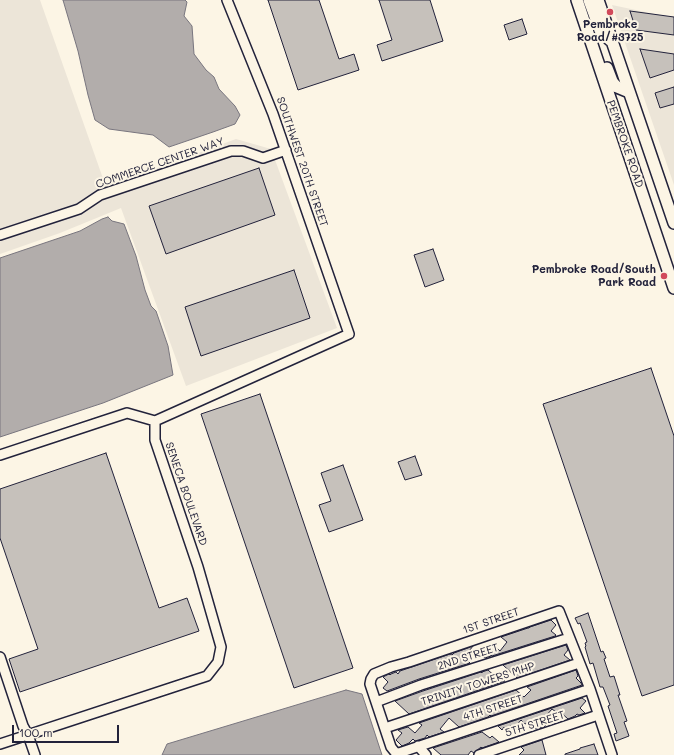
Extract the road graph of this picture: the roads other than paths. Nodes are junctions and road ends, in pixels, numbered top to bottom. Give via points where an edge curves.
1 (227, 0) edge
2 (577, 0) edge
3 (589, 0) edge
4 (598, 0) edge
5 (590, 41) junction
6 (613, 44) junction
7 (629, 92) junction
8 (286, 150) junction
9 (674, 223) edge
10 (0, 235) edge
11 (674, 288) edge
12 (155, 421) junction
13 (0, 455) edge
14 (569, 638) junction
15 (0, 657) edge
16 (579, 663) junction
17 (590, 689) junction
18 (376, 702) junction
19 (598, 715) junction
20 (385, 728) junction
21 (28, 735) junction
22 (0, 744) edge
23 (418, 746) junction
24 (404, 751) joint
25 (488, 753) edge
26 (35, 755) edge
27 (426, 755) edge
28 (479, 755) edge
29 (612, 755) edge

1 - 8 street, SOUTHWEST 20TH STREET
2 - 5 main road, PEMBROKE ROAD
3 - 6 main road via 600,30
4 - 6 main road, PEMBROKE ROAD
5 - 7 main road via 601,51 614,84
5 - 11 main road, PEMBROKE ROAD
6 - 7 main road, PEMBROKE ROAD
7 - 9 main road, PEMBROKE ROAD
8 - 10 street, COMMERCE CENTER WAY via 263,158 230,151 100,195 79,209
8 - 12 street, SOUTHWEST 20TH STREET via 349,334
12 - 13 street via 127,413
12 - 21 street, SENECA BOULEVARD via 155,440 198,568 221,647 218,662 206,676
14 - 16 street, 1ST STREET
14 - 18 street, 2ND STREET
14 - 18 street, 1ST STREET via 559,611 374,674 370,684
15 - 21 street
16 - 17 street, 1ST STREET
16 - 20 street, TRINITY TOWERS MHP
17 - 19 street, 1ST STREET
17 - 23 street, 4TH STREET
18 - 20 street, 1ST STREET
19 - 25 street, 5TH STREET
19 - 29 street, 1ST STREET
20 - 24 street, 1ST STREET via 393,750
21 - 22 street
21 - 26 street
23 - 24 street, 4TH STREET
23 - 27 street
25 - 28 street, 5TH STREET

